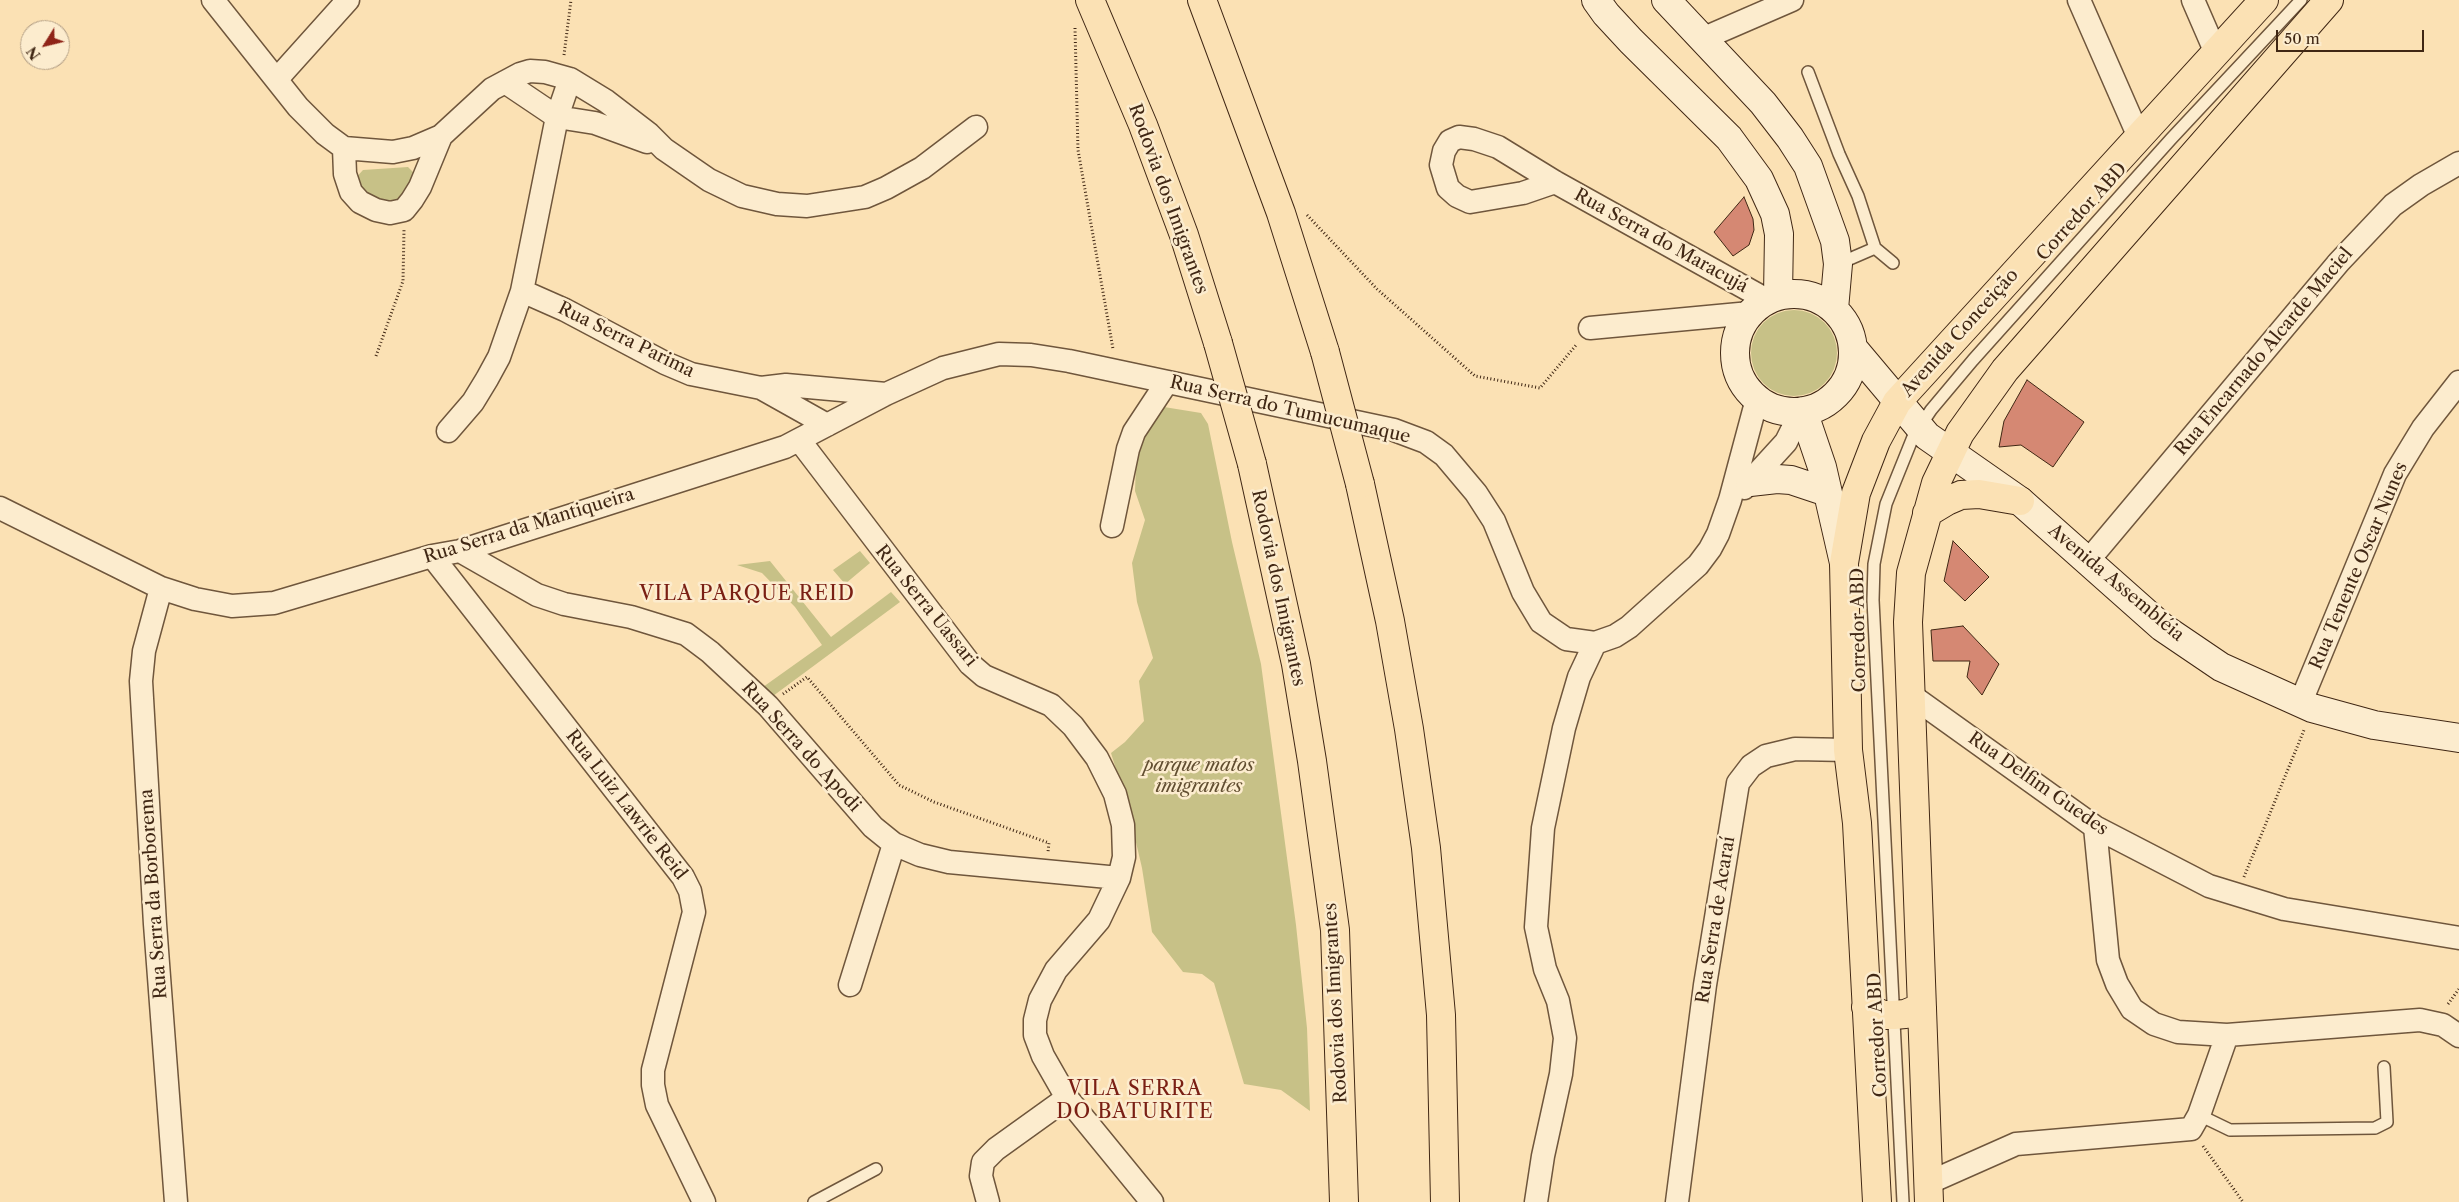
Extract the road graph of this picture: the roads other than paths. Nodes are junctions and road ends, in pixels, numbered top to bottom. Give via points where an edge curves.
1 (213, 0) edge
2 (348, 0) edge
3 (1202, 0) edge
4 (1596, 0) edge
5 (1666, 0) edge
6 (1792, 0) edge
7 (2079, 0) edge
8 (2194, 0) edge
9 (2264, 0) edge
10 (2301, 0) edge
11 (2329, 0) edge
12 (1083, 9) edge
13 (1702, 40) junction
14 (2216, 54) junction
15 (1808, 72) dead end
16 (565, 78) junction
17 (277, 79) junction
18 (505, 82) junction
19 (557, 117) junction
20 (976, 127) dead end
21 (441, 136) junction
22 (2139, 137) junction
23 (344, 148) junction
24 (664, 149) junction
25 (2459, 163) edge
26 (1555, 182) dead end
27 (1875, 248) junction
28 (1893, 263) dead end
29 (1838, 264) junction
30 (522, 291) junction
31 (1765, 303) junction
32 (1834, 309) junction
33 (1590, 328) road end
34 (1853, 348) junction
35 (1167, 382) junction
36 (2459, 382) edge
37 (761, 388) junction
38 (886, 394) junction
39 (1757, 399) junction
40 (1897, 402) junction
41 (1802, 412) junction
42 (827, 425) junction
43 (1918, 427) junction
44 (448, 431) dead end
45 (800, 441) junction
46 (1950, 453) junction
47 (1750, 482) junction
48 (1828, 492) junction
49 (1730, 500) junction
50 (2020, 501) junction
51 (0, 508) edge
52 (1927, 513) junction
53 (1112, 526) dead end
54 (460, 551) junction
55 (432, 556) junction
56 (2087, 562) junction
57 (1844, 563) junction
58 (161, 588) junction
59 (1595, 643) junction
60 (1912, 696) junction
61 (2306, 706) junction
62 (2459, 738) edge
63 (1848, 750) junction
64 (2095, 827) junction
65 (894, 844) junction
66 (1119, 878) junction
67 (2459, 938) edge
68 (850, 985) dead end
69 (1866, 1007) junction
70 (1922, 1007) junction
71 (1894, 1016) junction
72 (2227, 1036) junction
73 (2459, 1036) edge
74 (2384, 1067) dead end
75 (1067, 1098) junction
76 (2195, 1122) junction
77 (876, 1169) dead end
78 (1681, 1178) junction
79 (1928, 1193) edge
80 (176, 1202) edge
81 (704, 1202) edge
82 (814, 1202) edge
83 (988, 1202) edge
84 (1152, 1202) edge
85 (1344, 1202) edge
86 (1445, 1202) edge
87 (1536, 1202) edge
88 (1677, 1202) edge
89 (1690, 1202) edge
90 (1877, 1202) edge
91 (1903, 1202) edge

1 - 17 street
2 - 17 street
3 - 86 main road, bridge via 1281,213 1325,352 1360,484 1390,621 1426,848 1441,1015
4 - 31 street via 1631,41 1729,138 1759,179 1775,214 1779,234
5 - 13 street
6 - 13 street
7 - 22 street
8 - 14 street
9 - 14 main road, Avenida Conceição
10 - 43 lane, Corredor ABD via 2171,139 1973,360
11 - 46 main road via 2005,370
12 - 85 main road, Rodovia dos Imigrantes, bridge via 1144,125 1184,234 1252,464 1296,664 1335,930
13 - 29 street via 1763,103 1808,166 1828,217
14 - 22 main road, Avenida Conceição
15 - 27 lane via 1858,196
16 - 18 street via 530,71
16 - 19 street
16 - 24 street via 606,101
17 - 23 street via 298,107
18 - 19 street
18 - 21 street via 492,89
19 - 24 street via 612,129
19 - 30 street
20 - 24 street via 922,168 886,188 865,197 808,206 777,204 742,196 709,180
21 - 23 street via 414,148 393,152
21 - 23 street via 420,188 404,210 390,213 360,202 351,192 345,174
22 - 40 main road, Avenida Conceição
25 - 56 street, Rua Encarnado Alcarde Maciel via 2393,205 2340,262
26 - 31 street, Rua Serra do Maracujá
27 - 28 lane
27 - 29 lane
29 - 32 street
30 - 37 street, Rua Serra Parima via 691,374
30 - 44 street via 487,380
31 - 32 street via 1798,294 1817,298
31 - 33 street
31 - 39 street via 1739,331 1735,345 1739,375
32 - 34 street via 1850,334
34 - 40 street, Avenida Assembléia
34 - 41 street via 1852,366 1840,389 1820,406
35 - 38 street, Rua Serra do Tumucumaque via 1069,361 999,354 944,368
35 - 53 street via 1134,432
35 - 59 street, Rua Serra do Tumucumaque via 1394,430 1426,442 1444,455 1476,493 1494,521 1523,592 1540,622 1566,639
36 - 61 street, Rua Tenente Oscar Nunes via 2423,428 2395,474
37 - 38 street, Rua Serra Parima via 786,385
37 - 42 street, Rua Serra Parima
38 - 42 street, Rua Serra da Mantiqueira
39 - 41 street via 1785,412
39 - 49 street
40 - 43 street, Avenida Assembléia
40 - 57 main road, Avenida Conceição via 1876,441 1856,493
41 - 47 street via 1786,442
41 - 48 street
42 - 45 street, Rua Serra da Mantiqueira
43 - 46 street, Avenida Assembléia
43 - 71 lane, Corredor ABD via 1886,504 1874,573
45 - 54 street, Rua Serra da Mantiqueira
45 - 66 street, Rua Serra Uassari via 970,664 991,679 1051,705 1073,726 1097,758 1115,794 1123,824 1124,857
46 - 50 street, Avenida Assembléia
46 - 52 main road
47 - 48 street via 1791,480
47 - 49 street
48 - 57 street
49 - 59 street via 1718,534 1698,565 1628,627
50 - 52 main road via 1979,494 1961,495
50 - 56 street, Avenida Assembléia
51 - 58 street, Rua Serra da Mantiqueira
52 - 60 main road via 1911,573 1909,597
54 - 55 street, Rua Serra da Mantiqueira
54 - 65 street, Rua Serra do Apodi via 537,595 564,604 631,617 686,634 768,706 873,827
55 - 58 street, Rua Serra da Mantiqueira via 274,603 232,606
55 - 81 street, Rua Luiz Lawrie Reid via 683,877 690,891 694,912 655,1062 653,1085 657,1105
56 - 61 street, Avenida Assembléia via 2162,627 2214,662
57 - 63 main road, Avenida Conceição
58 - 80 street, Rua Serra da Borborema via 144,651 141,681
59 - 87 street via 1579,677 1564,728 1543,828 1536,927 1545,969 1558,1001 1565,1038
60 - 64 street, Rua Delfim Guedes
60 - 70 main road
61 - 62 street, Avenida Assembléia via 2374,725
63 - 69 main road, Avenida Conceição via 1857,823
63 - 78 street, Rua Serra de Acaraí via 1795,749 1766,756 1751,766 1738,783 1705,985
64 - 67 street, Rua Delfim Guedes via 2209,886 2237,895 2284,909
64 - 72 street via 2108,960 2132,1009 2154,1024 2178,1032
65 - 66 street, Rua Serra do Apodi via 949,862
65 - 68 street
66 - 75 street, Rua Serra Uassari via 1100,920 1056,970 1038,1006 1035,1034 1043,1056
69 - 71 main road
69 - 90 main road, Avenida Conceição
70 - 71 main road
70 - 79 main road
71 - 91 lane, Corredor ABD
72 - 73 street via 2420,1020 2443,1026
72 - 76 street
74 - 76 lane via 2387,1122 2375,1128 2230,1130
75 - 83 street via 984,1162 981,1176
75 - 84 street, Rua Serra Uassari
76 - 79 street via 2016,1144 1985,1156
77 - 82 lane
78 - 88 street, Rua Serra de Acaraí
78 - 89 street, Rua Serra de Acaraí

